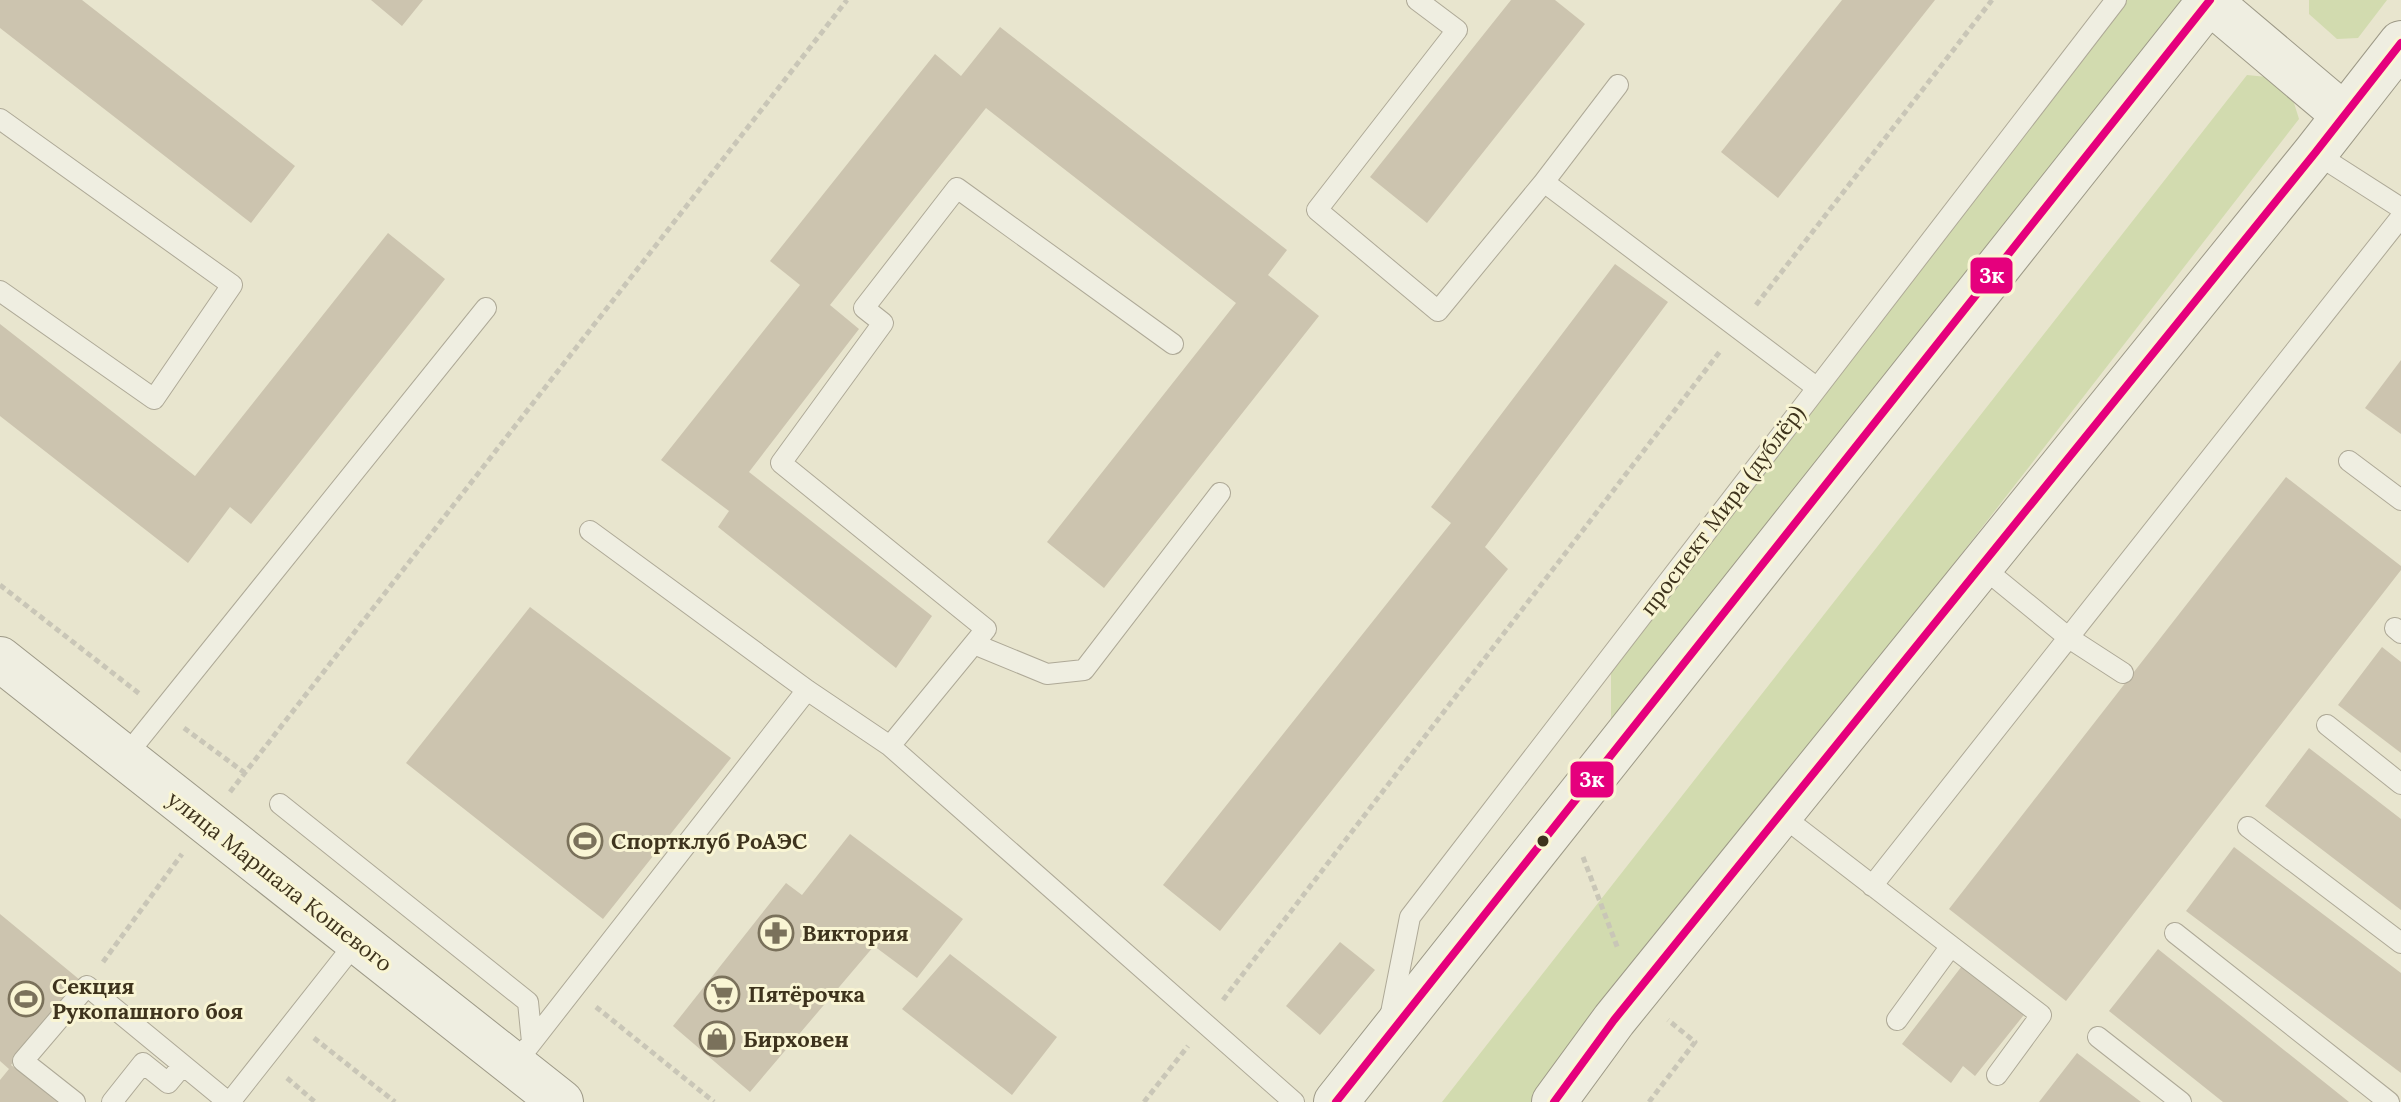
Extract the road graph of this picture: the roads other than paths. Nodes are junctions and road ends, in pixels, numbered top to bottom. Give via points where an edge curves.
1 (1417, 0) edge
2 (2116, 0) edge
3 (2209, 0) edge
4 (2401, 43) edge
5 (1618, 85) dead end
6 (2344, 115) junction
7 (0, 119) edge
8 (2315, 153) junction
9 (1544, 182) junction
10 (2401, 208) edge
11 (2401, 217) edge
12 (0, 291) edge
13 (486, 308) dead end
14 (1173, 344) dead end
15 (1816, 387) junction
16 (2349, 461) dead end
17 (1220, 493) dead end
18 (2401, 500) edge
19 (590, 531) dead end
20 (1981, 566) junction
21 (2069, 638) junction
22 (974, 644) junction
23 (0, 659) edge
24 (2123, 673) dead end
25 (0, 676) edge
26 (807, 690) junction
27 (2327, 725) dead end
28 (890, 746) junction
29 (124, 758) junction
30 (2401, 784) edge
31 (280, 804) dead end
32 (1781, 815) junction
33 (202, 827) junction
34 (2248, 827) dead end
35 (1872, 886) junction
36 (2175, 933) dead end
37 (2401, 943) edge
38 (353, 945) junction
39 (1951, 946) junction
40 (1897, 1020) dead end
41 (2098, 1037) dead end
42 (1384, 1045) junction
43 (523, 1054) junction
44 (183, 1065) junction
45 (1997, 1075) dead end
46 (235, 1100) edge
47 (75, 1102) edge
48 (112, 1102) edge
49 (546, 1102) edge
50 (561, 1102) edge
51 (1294, 1102) edge
52 (1336, 1102) edge
53 (1554, 1102) edge
54 (2181, 1102) edge
55 (2389, 1102) edge

1 - 9 lane via 1457,30 1317,210 1438,311
2 - 15 lane, проспект Мира (дублёр)
3 - 6 main road
3 - 42 main road
4 - 6 main road
5 - 9 lane
6 - 8 main road
7 - 12 lane via 232,285 154,399
8 - 10 lane
8 - 20 main road
9 - 15 lane
11 - 21 lane
13 - 29 lane
14 - 22 lane via 957,188 864,308 883,323 781,463 986,629
15 - 42 lane, проспект Мира (дублёр) via 1410,917
16 - 18 lane
17 - 22 lane via 1084,670 1047,674
19 - 26 lane
20 - 21 lane
20 - 32 main road
21 - 24 lane
21 - 35 lane
22 - 28 lane
23 - 29 main road, улица Маршала Кошевого
25 - 33 main road, улица Маршала Кошевого
26 - 28 lane
26 - 43 lane
27 - 30 lane
28 - 51 lane
29 - 33 main road, улица Маршала Кошевого
31 - 43 lane via 528,1002
32 - 35 lane
32 - 53 main road
33 - 38 main road, улица Маршала Кошевого
34 - 37 lane
35 - 39 lane
36 - 55 lane
38 - 43 main road, улица Маршала Кошевого
38 - 46 lane
38 - 49 main road, улица Маршала Кошевого
39 - 40 lane
39 - 45 lane via 2041,1015
41 - 54 lane
42 - 52 main road
43 - 50 main road, улица Маршала Кошевого
44 - 46 lane
44 - 47 lane via 87,986 23,1061
44 - 48 lane via 168,1083 143,1063

